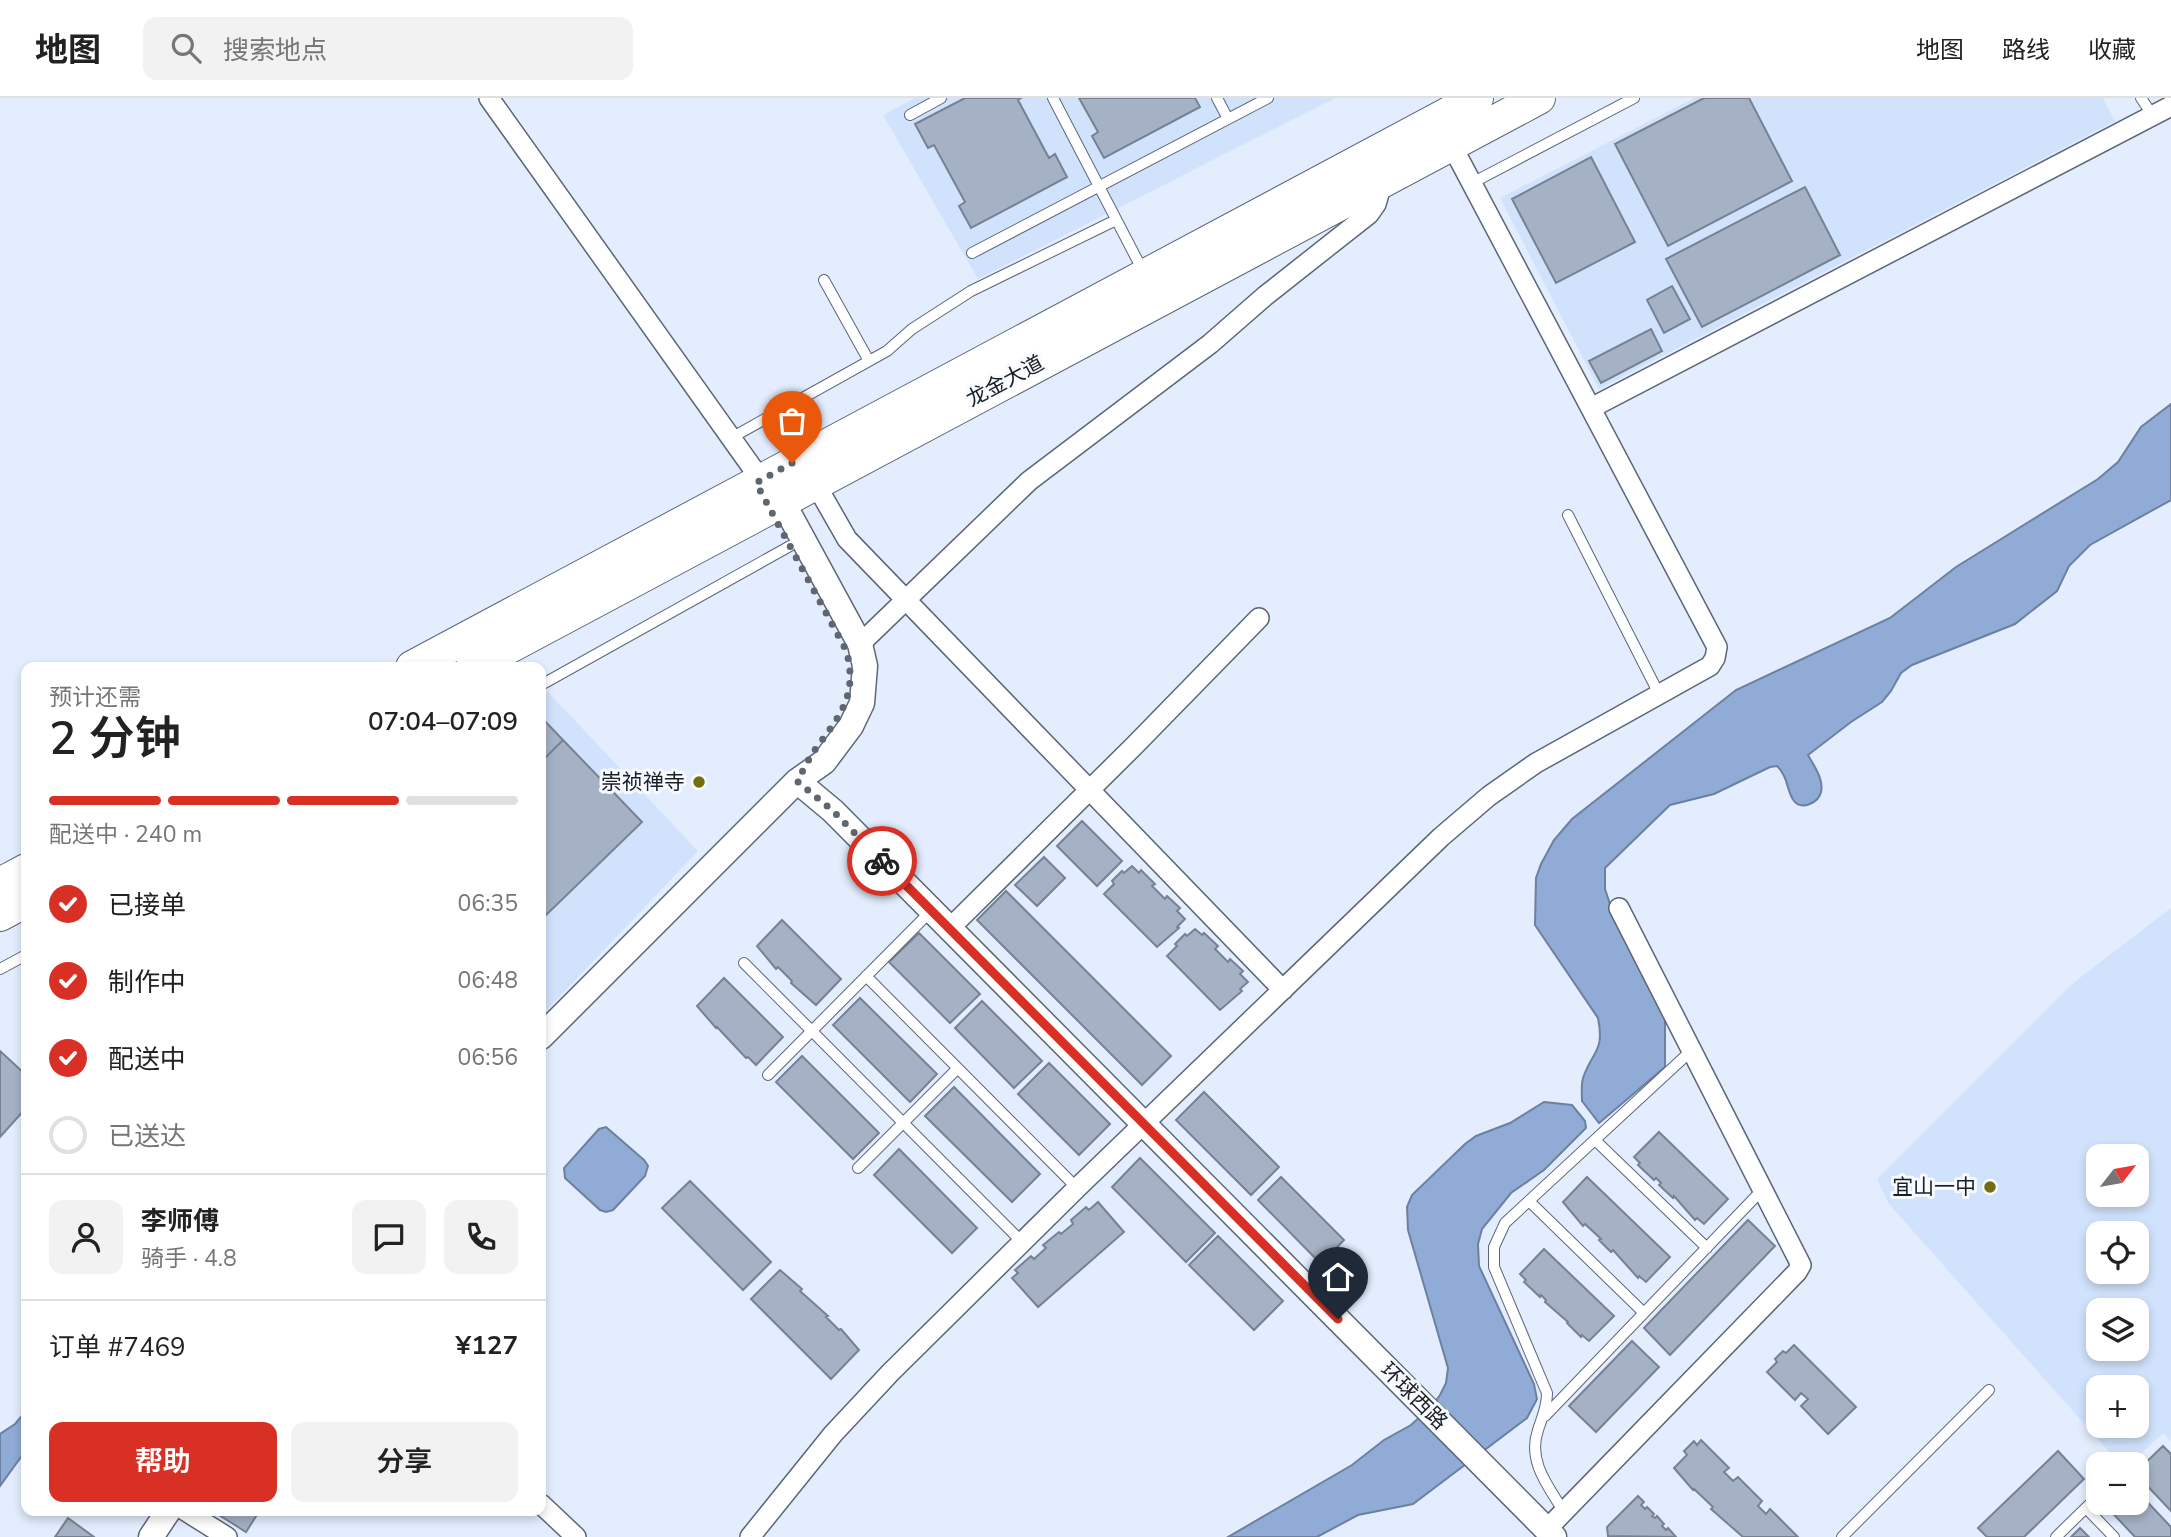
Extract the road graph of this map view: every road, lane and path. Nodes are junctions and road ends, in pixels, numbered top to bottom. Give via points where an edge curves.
1 (489, 98) edge
2 (941, 98) edge
3 (1053, 98) edge
4 (1217, 98) edge
5 (1268, 98) edge
6 (1477, 98) edge
7 (1539, 98) edge
8 (1634, 98) edge
9 (2141, 98) edge
10 (2171, 107) edge
11 (910, 115) dead end
12 (2153, 116) junction
13 (1228, 119) junction
14 (1451, 144) junction
15 (1383, 180) junction
16 (1472, 183) junction
17 (1099, 186) junction
18 (1116, 220) junction
19 (972, 253) dead end
20 (1145, 274) junction
21 (824, 280) dead end
22 (869, 361) junction
23 (1591, 408) junction
24 (731, 438) junction
25 (815, 483) junction
26 (768, 489) junction
27 (1568, 515) dead end
28 (790, 546) junction
29 (906, 601) junction
30 (1259, 618) dead end
31 (860, 644) junction
32 (422, 662) edge
33 (480, 662) edge
34 (546, 682) edge
35 (1659, 694) junction
36 (797, 781) junction
37 (1090, 790) junction
38 (21, 873) edge
39 (0, 884) edge
40 (21, 904) edge
41 (1619, 908) dead end
42 (932, 910) junction
43 (0, 915) edge
44 (950, 929) junction
45 (21, 957) edge
46 (744, 963) dead end
47 (0, 969) edge
48 (866, 976) junction
49 (1283, 990) junction
50 (811, 1031) junction
51 (546, 1032) edge
52 (1692, 1050) junction
53 (957, 1069) junction
54 (768, 1075) dead end
55 (903, 1123) junction
56 (1144, 1124) junction
57 (1595, 1140) junction
58 (858, 1168) dead end
59 (1077, 1188) junction
60 (1763, 1189) junction
61 (1529, 1201) junction
62 (1022, 1242) junction
63 (1707, 1248) junction
64 (1644, 1313) junction
65 (1989, 1390) dead end
66 (1543, 1419) junction
67 (2086, 1508) edge
68 (546, 1509) edge
69 (1564, 1512) junction
70 (2093, 1515) edge
71 (165, 1516) edge
72 (194, 1516) edge
73 (1551, 1533) edge
74 (151, 1537) edge
75 (227, 1537) edge
76 (576, 1537) edge
77 (750, 1537) edge
78 (1842, 1537) edge
79 (2056, 1537) edge
80 (2114, 1537) edge

1 - 24 street
2 - 11 lane
3 - 17 lane
4 - 13 lane
5 - 13 lane
6 - 20 main road, 龙金大道
7 - 14 main road, 龙金大道
8 - 16 lane
9 - 12 lane
10 - 12 street
12 - 23 street
13 - 17 lane
14 - 15 main road, 龙金大道
14 - 16 street
15 - 25 main road, 龙金大道
15 - 29 street via 1369,214 1210,344 1029,481
16 - 23 street
17 - 18 lane
17 - 19 lane
18 - 20 lane
18 - 22 lane via 971,291
20 - 26 main road, 龙金大道
21 - 22 lane
22 - 24 lane
23 - 35 street via 1717,646 1710,666
24 - 26 street
25 - 26 main road, 龙金大道
25 - 29 street via 846,539
26 - 28 street
26 - 31 street
26 - 32 main road, 龙金大道
26 - 33 main road, 龙金大道
27 - 35 lane
28 - 34 lane
28 - 36 street via 846,650 851,677 844,709
29 - 31 street
29 - 37 street
30 - 37 street
31 - 36 street via 866,678 857,715 824,762
35 - 49 street via 1536,763 1489,796
36 - 42 street, 环球西路
36 - 51 street
37 - 44 street
37 - 49 street
38 - 39 main road
40 - 43 main road
41 - 52 street
42 - 44 street, 环球西路
42 - 48 lane
44 - 56 street, 环球西路
45 - 47 lane
46 - 50 lane
48 - 50 lane
48 - 53 lane
49 - 56 street
50 - 54 lane
50 - 55 lane
52 - 57 lane
52 - 60 street
53 - 55 lane
53 - 59 lane
55 - 58 lane
55 - 62 lane
56 - 59 street
56 - 73 street, 环球西路
57 - 61 lane
57 - 63 lane
59 - 62 street
60 - 63 lane
60 - 69 street via 1801,1265 1797,1272
61 - 64 lane
61 - 66 lane via 1500,1230 1493,1267 1545,1384
62 - 77 street via 861,1403
63 - 64 lane
64 - 66 lane
65 - 78 lane
66 - 69 lane via 1535,1439 1536,1460
67 - 79 lane
68 - 76 street
69 - 73 street
70 - 80 lane
71 - 74 street
72 - 75 street

